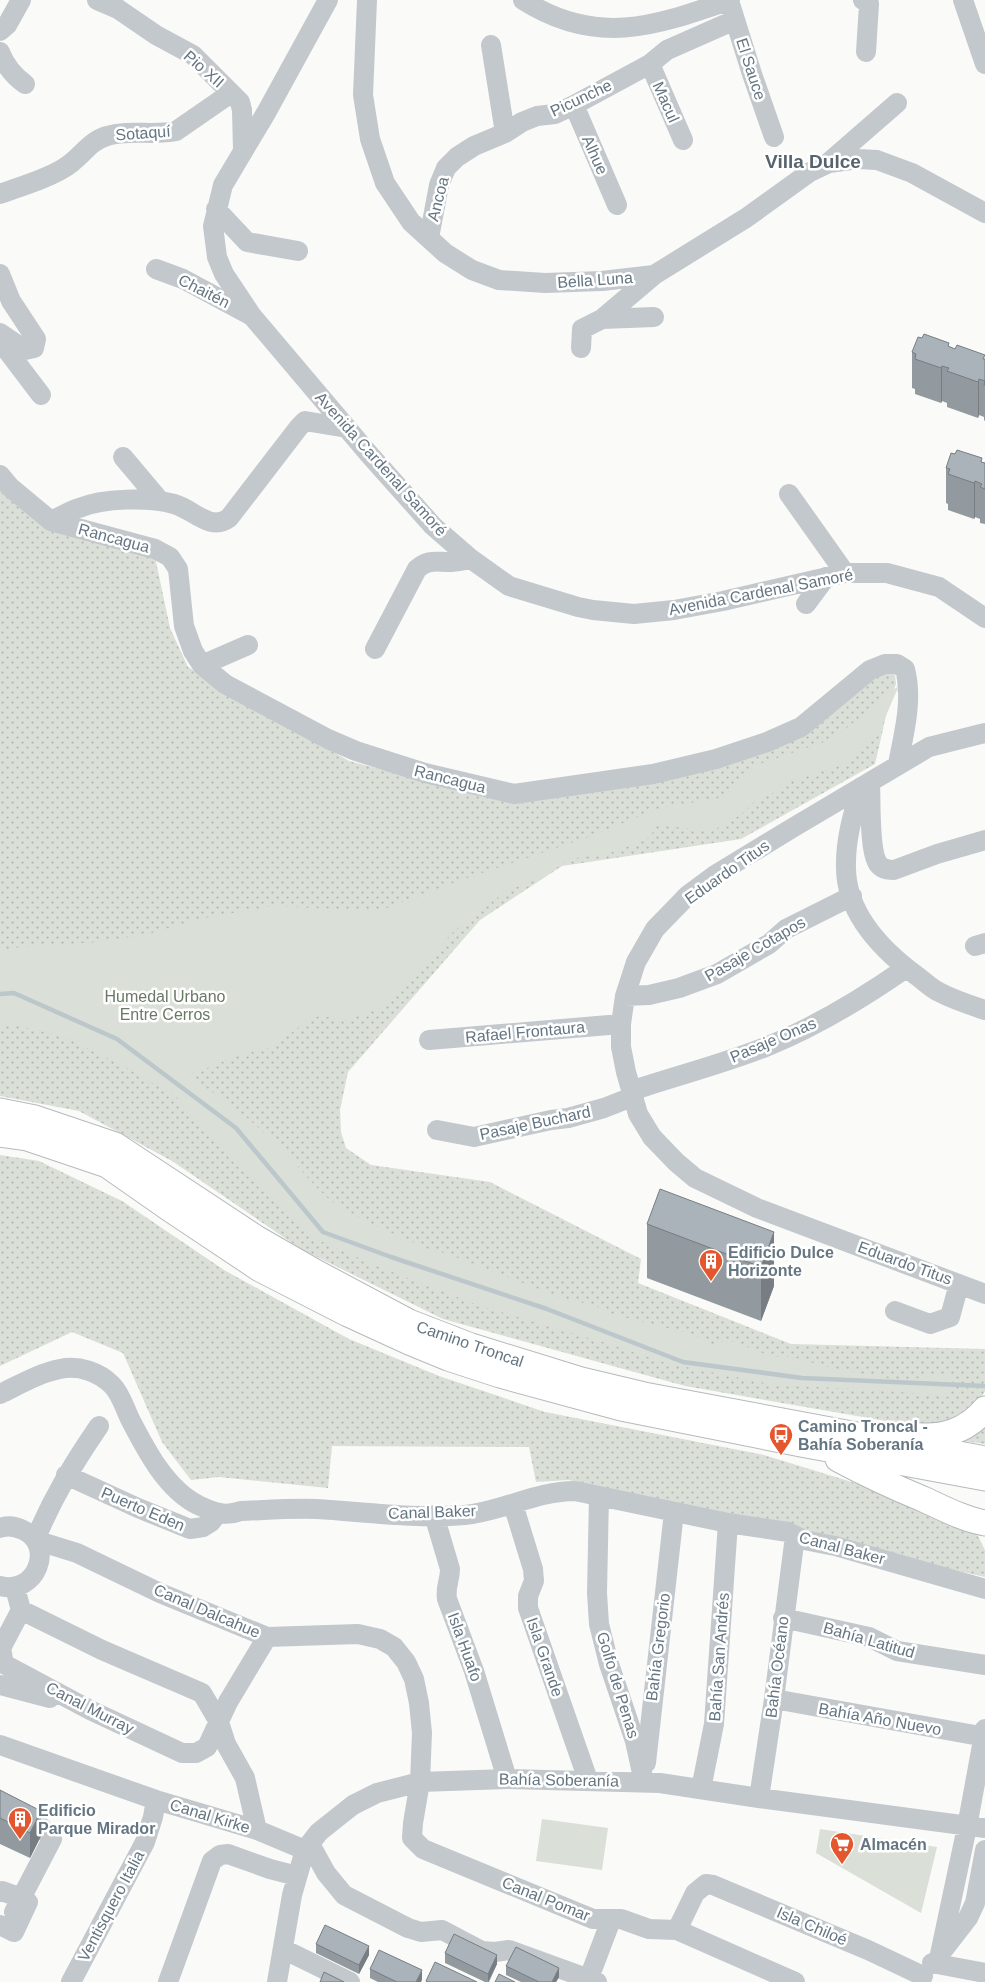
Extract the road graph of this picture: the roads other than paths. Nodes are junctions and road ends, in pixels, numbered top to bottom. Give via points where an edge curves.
1 (21, 0) edge
2 (97, 0) edge
3 (328, 0) edge
4 (367, 0) edge
5 (523, 0) edge
6 (730, 0) edge
7 (863, 0) edge
8 (964, 0) edge
9 (735, 20) junction
10 (0, 31) edge
11 (491, 45) dead end
12 (0, 52) edge
13 (866, 52) dead end
14 (650, 64) junction
15 (985, 64) edge
16 (25, 84) dead end
17 (231, 93) junction
18 (897, 103) dead end
19 (574, 105) junction
20 (505, 133) junction
21 (774, 137) dead end
22 (683, 140) dead end
23 (243, 150) junction
24 (826, 164) junction
25 (0, 194) edge
26 (617, 205) dead end
27 (216, 209) junction
28 (985, 211) edge
29 (429, 238) junction
30 (298, 251) dead end
31 (156, 269) dead end
32 (0, 274) edge
33 (654, 275) junction
34 (252, 316) junction
35 (654, 317) dead end
36 (602, 320) junction
37 (0, 333) edge
38 (0, 341) edge
39 (581, 348) dead end
40 (41, 395) dead end
41 (348, 428) junction
42 (123, 457) dead end
43 (0, 475) edge
44 (789, 494) dead end
45 (160, 501) junction
46 (51, 521) junction
47 (471, 559) junction
48 (835, 576) junction
49 (806, 604) dead end
50 (985, 618) edge
51 (248, 645) dead end
52 (375, 649) dead end
53 (202, 665) junction
54 (985, 732) edge
55 (898, 764) junction
56 (866, 784) junction
57 (985, 840) edge
58 (852, 896) junction
59 (906, 968) junction
60 (625, 996) junction
61 (985, 1010) edge
62 (620, 1024) junction
63 (429, 1040) dead end
64 (631, 1094) junction
65 (0, 1111) edge
66 (437, 1130) dead end
67 (0, 1134) edge
68 (959, 1284) junction
69 (985, 1294) edge
70 (895, 1311) dead end
71 (0, 1394) edge
72 (985, 1409) edge
73 (753, 1416) junction
74 (99, 1426) dead end
75 (801, 1444) junction
76 (985, 1459) edge
77 (66, 1475) junction
78 (985, 1478) edge
79 (599, 1496) junction
80 (513, 1504) junction
81 (674, 1512) junction
82 (217, 1514) junction
83 (434, 1516) junction
84 (728, 1523) junction
85 (980, 1526) edge
86 (0, 1528) edge
87 (795, 1536) junction
88 (35, 1540) junction
89 (8, 1587) edge
90 (985, 1589) edge
91 (21, 1610) junction
92 (783, 1618) junction
93 (267, 1637) junction
94 (984, 1662) edge
95 (0, 1685) edge
96 (774, 1700) junction
97 (90, 1710) junction
98 (219, 1722) junction
99 (984, 1735) edge
100 (0, 1745) edge
101 (507, 1778) junction
102 (588, 1780) junction
103 (420, 1782) junction
104 (644, 1782) junction
105 (701, 1790) junction
106 (759, 1798) junction
107 (156, 1800) junction
108 (0, 1804) edge
109 (976, 1827) edge
110 (257, 1830) junction
111 (307, 1847) junction
112 (985, 1850) edge
113 (297, 1876) junction
114 (40, 1877) dead end
115 (0, 1892) edge
116 (980, 1904) edge
117 (12, 1912) edge
118 (611, 1920) junction
119 (677, 1930) junction
120 (283, 1949) junction
121 (928, 1969) edge
122 (985, 1973) edge
123 (593, 1980) edge
124 (70, 1982) edge
125 (168, 1982) edge
126 (277, 1982) edge
127 (350, 1982) edge
128 (794, 1982) edge

1 - 10 street
2 - 17 street, Pio XII via 118,9 193,55
3 - 23 street, Avenida Cardenal Samoré
4 - 29 street, Bella Luna via 363,94 370,139 386,183 411,222
5 - 6 street via 562,20 614,29 648,25
6 - 9 street, El Sauce
7 - 13 street via 869,4
8 - 15 street
9 - 14 street, Picunche via 667,50
9 - 21 street, El Sauce
11 - 20 street
12 - 16 street via 17,78
14 - 19 street, Picunche
14 - 22 street, Macul
17 - 23 street, Pio XII via 240,102 242,110
17 - 25 street, Sotaquí via 176,131 106,136 92,143 54,175
18 - 24 street
19 - 20 street, Picunche via 555,114 522,122
19 - 26 street, Alhue
20 - 29 street, Ancoa via 474,146 446,168 439,185
23 - 27 street, Avenida Cardenal Samoré via 223,185
24 - 28 street, Bella Luna via 858,158 877,160 912,173
24 - 33 street, Bella Luna
27 - 30 street via 247,242
27 - 34 street, Avenida Cardenal Samoré via 213,226 224,274
29 - 33 street, Bella Luna via 472,270 499,280 545,283
31 - 34 street, Chaitén via 183,279
32 - 37 street via 11,301 36,339 36,344 34,348 25,350
33 - 36 street
34 - 41 street, Avenida Cardenal Samoré
35 - 36 street
36 - 39 street via 582,329
38 - 40 street
41 - 45 street via 305,422 230,518 222,523 213,523 176,504
41 - 47 street, Avenida Cardenal Samoré via 433,526
42 - 45 street
43 - 46 street, Rancagua via 10,488
44 - 48 street
45 - 46 street via 114,500 80,507
46 - 53 street, Rancagua via 155,549 170,557 178,569 184,626
47 - 48 street, Avenida Cardenal Samoré via 509,586 522,591 578,607 634,614 723,601
47 - 52 street via 423,563
48 - 49 street
48 - 50 street, Avenida Cardenal Samoré via 887,573 939,587
51 - 53 street
53 - 55 street, Rancagua via 225,684 356,751 425,773 514,794 653,774 716,759 767,742 801,727 870,670 885,664 897,664 905,669 909,683 908,710
54 - 55 street, Eduardo Titus via 929,747
55 - 56 street, Eduardo Titus
56 - 57 street via 873,848 877,863 886,870
56 - 58 street via 850,825 846,870
56 - 60 street, Eduardo Titus via 688,895 655,929 636,962
58 - 59 street via 862,922
58 - 60 street, Pasaje Cotapos via 786,929 769,944 717,974 679,988 649,995
59 - 61 street via 938,991
59 - 64 street, Pasaje Onas via 825,1018 767,1046
60 - 62 street, Eduardo Titus
62 - 63 street, Rafael Frontaura
62 - 64 street, Eduardo Titus
64 - 66 street, Pasaje Buchard via 604,1108 568,1118 474,1137
64 - 68 street, Eduardo Titus via 652,1137 695,1178 756,1208
65 - 73 main road, Camino Troncal via 44,1121 115,1145 256,1238 409,1322 471,1346 581,1380
67 - 75 main road, Camino Troncal via 27,1138 107,1165 260,1269 425,1349 500,1375 621,1408
68 - 69 street, Eduardo Titus
68 - 70 street via 950,1318 930,1324
71 - 82 street via 61,1369 85,1369 100,1376 114,1387 142,1441 175,1490
72 - 73 main road via 962,1428 931,1436 829,1421
73 - 76 main road, Camino Troncal
74 - 77 street
75 - 78 main road, Camino Troncal
75 - 85 main road
77 - 82 street, Puerto Eden via 190,1529 203,1527
77 - 88 street
79 - 80 street, Canal Baker via 558,1491
79 - 81 street, Canal Baker
79 - 104 street, Golfo de Penas via 599,1624 635,1741
80 - 83 street, Canal Baker via 466,1515
80 - 102 street, Isla Grande via 533,1569 534,1581 528,1596 528,1608
81 - 84 street, Canal Baker
81 - 104 street, Bahía Gregorio
82 - 83 street, Canal Baker via 314,1509
83 - 101 street, Isla Huafo via 450,1569 445,1588 447,1599 474,1671
84 - 87 street, Canal Baker via 788,1532
84 - 105 street, Bahía San Andrés via 715,1716
86 - 88 street, Canal Dalcahue via 15,1526
87 - 90 street, Canal Baker
87 - 92 street, Bahía Océano
88 - 89 street via 40,1560 34,1575 29,1581
88 - 93 street, Canal Dalcahue via 77,1553 160,1593
89 - 91 street
91 - 97 street, Canal Murray via 1,1648 4,1664
91 - 98 street via 102,1650 202,1693
92 - 94 street, Bahía Latitud via 869,1637 897,1651
92 - 96 street, Bahía Océano
93 - 98 street
93 - 103 street, Canal Dalcahue via 358,1634 380,1639 394,1647 414,1679 419,1704 422,1733
95 - 97 street
96 - 99 street, Bahía Año Nuevo
96 - 106 street, Bahía Océano
97 - 98 street, Canal Murray via 182,1753 196,1753 207,1747
98 - 110 street via 226,1744 245,1778
99 - 109 street
100 - 107 street, Canal Kirke
101 - 102 street, Bahía Soberanía
101 - 103 street, Bahía Soberanía
102 - 104 street, Bahía Soberanía
103 - 111 street, Bahía Soberanía via 377,1794 353,1805
103 - 118 street, Canal Pomar via 412,1838 423,1849 593,1919
104 - 105 street, Bahía Soberanía
105 - 106 street, Bahía Soberanía
106 - 109 street, Bahía Soberanía
107 - 110 street, Canal Kirke
107 - 124 street, Ventisquero Italia via 145,1842
108 - 117 street via 41,1827 52,1839
109 - 121 street
110 - 111 street, Canal Kirke
111 - 113 street, Bahía Soberanía
111 - 123 street via 344,1894 408,1928 421,1932 442,1930 482,1951 509,1950
112 - 116 street
113 - 120 street, Bahía Soberanía
113 - 125 street via 228,1854 212,1861
114 - 117 street via 14,1932
115 - 117 street
116 - 121 street
118 - 119 street, Canal Pomar via 621,1919 650,1929
118 - 123 street
119 - 121 street, Isla Chiloé via 699,1888 706,1884 714,1885 868,1950
119 - 128 street, Canal Pomar
120 - 126 street, Bahía Soberanía
120 - 127 street
121 - 122 street, Isla Chiloé

